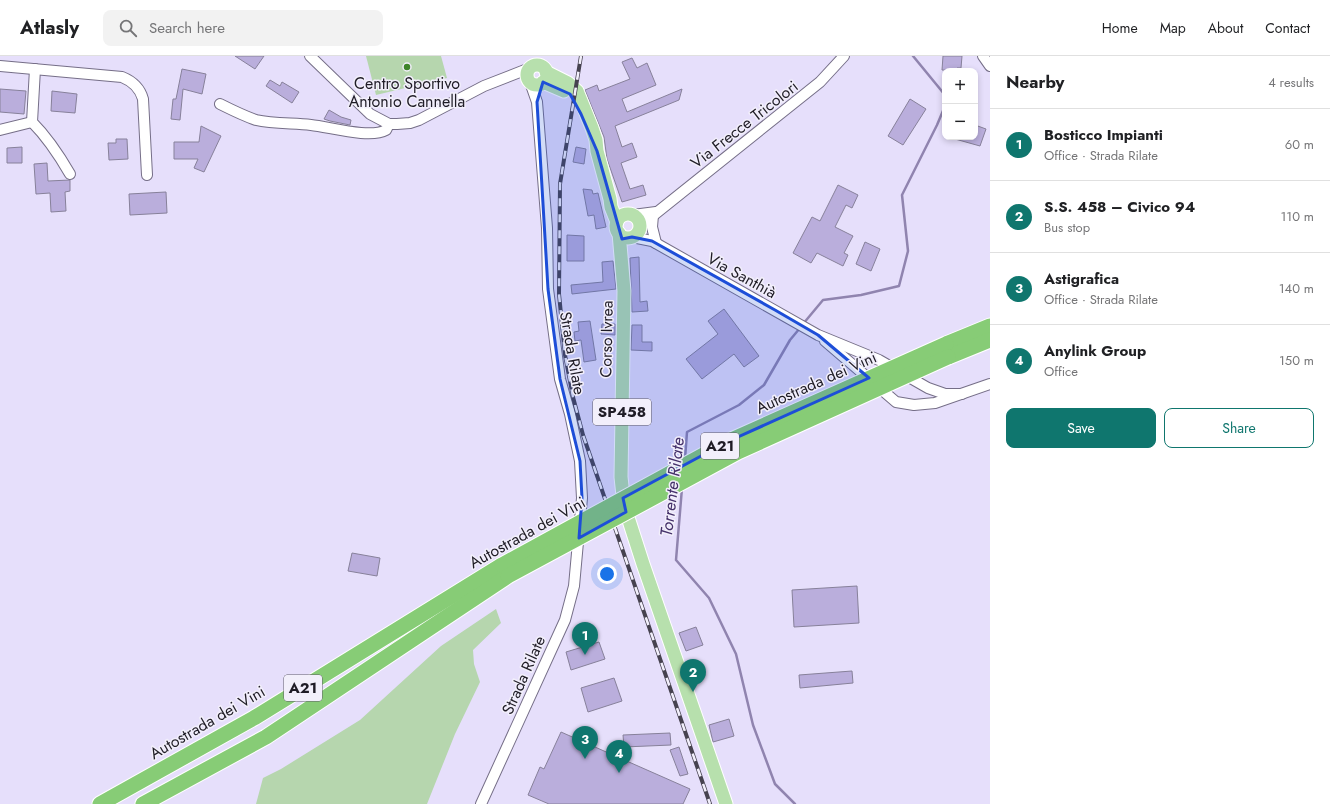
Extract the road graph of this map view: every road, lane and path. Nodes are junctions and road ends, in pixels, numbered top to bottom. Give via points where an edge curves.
1 (310, 56) edge
2 (844, 56) edge
3 (982, 56) edge
4 (0, 66) edge
5 (990, 66) edge
6 (35, 69) junction
7 (538, 71) edge
8 (220, 104) dead end
9 (32, 122) junction
10 (389, 124) junction
11 (0, 130) edge
12 (70, 174) dead end
13 (147, 175) dead end
14 (655, 213) junction
15 (630, 227) junction
16 (654, 242) junction
17 (990, 326) edge
18 (818, 335) junction
19 (990, 340) edge
20 (947, 350) junction
21 (990, 384) edge
22 (962, 394) junction
23 (505, 570) junction
24 (100, 804) edge
25 (143, 804) edge
26 (481, 804) edge
27 (726, 804) edge

1 - 10 street via 370,114
2 - 14 street, Via Frecce Tricolori via 820,82
3 - 5 street
4 - 6 street
6 - 9 street
6 - 13 street via 122,77 135,85 143,99
7 - 10 street via 510,75 419,120
7 - 15 main road via 568,84 577,92 596,140 610,199 622,211
7 - 26 street, Strada Rilate via 537,102 547,228 548,289 560,379 580,460 582,498 574,586 565,620
8 - 10 street via 257,120 330,129 378,133 386,130
9 - 11 street
9 - 12 street via 49,140
14 - 15 street, Via Frecce Tricolori
14 - 16 street via 652,227
15 - 16 street, Via Santhià
15 - 27 main road, Corso Ivrea / SP458 via 622,256 624,291 620,477 624,505 642,564
16 - 18 street, Via Santhià
17 - 20 highway, Autostrada dei Vini / A21
18 - 22 street, Via Santhià via 879,360 928,388 945,394
18 - 22 street, Via Santhià via 896,402 914,405 935,403
19 - 20 highway, Autostrada dei Vini / A21
20 - 23 highway, Autostrada dei Vini / A21, bridge via 729,441
21 - 22 street
23 - 24 highway, Autostrada dei Vini / A21 via 254,718
23 - 25 highway, Autostrada dei Vini / A21 via 266,737

